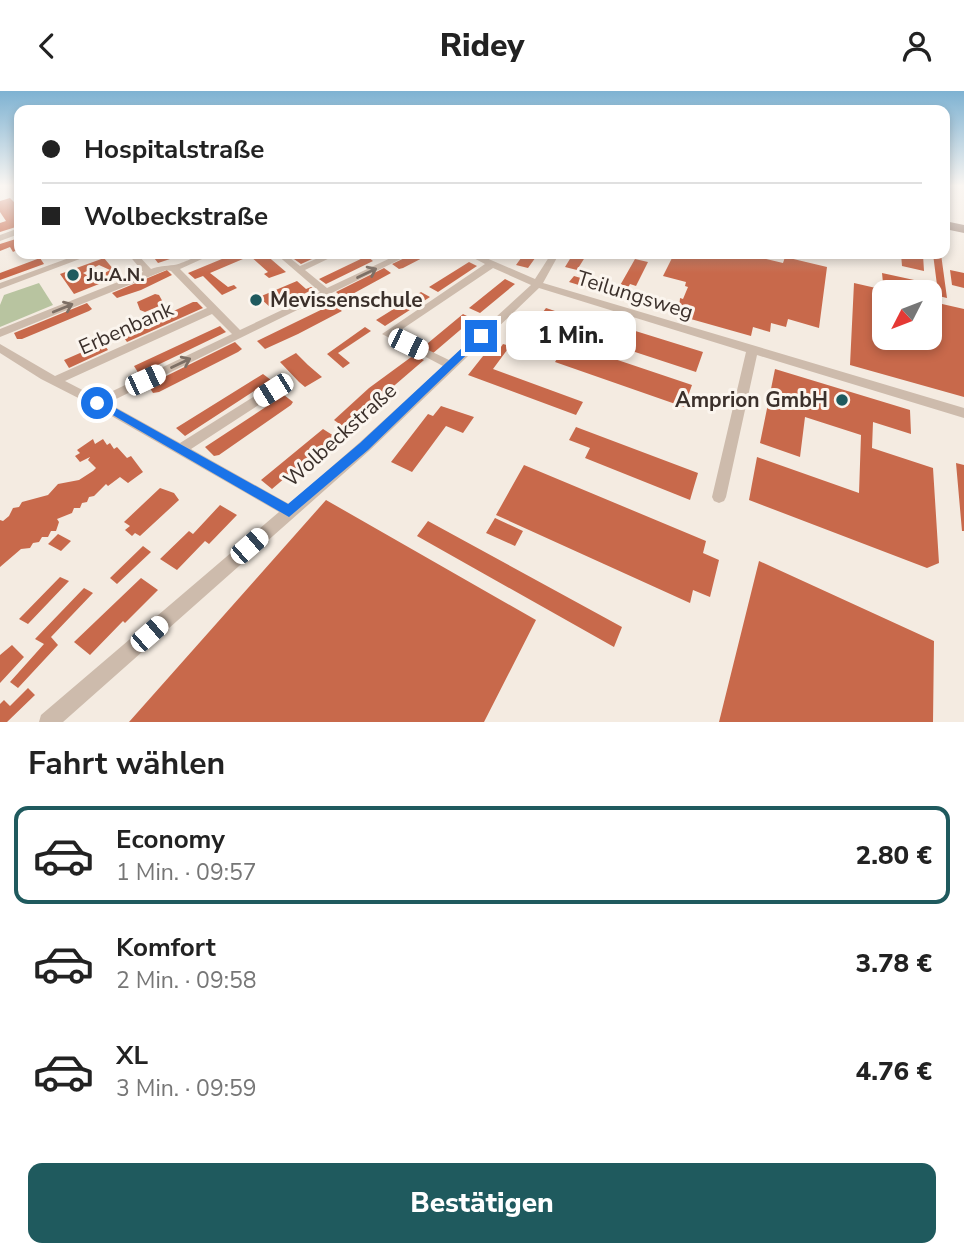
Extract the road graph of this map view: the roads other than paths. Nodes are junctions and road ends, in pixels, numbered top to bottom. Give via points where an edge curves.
1 (74, 259) edge
2 (136, 259) edge
3 (196, 259) edge
4 (286, 259) edge
5 (323, 259) edge
6 (396, 259) edge
7 (481, 259) edge
8 (552, 259) edge
9 (492, 264) junction
10 (174, 268) junction
11 (299, 270) junction
12 (149, 273) junction
13 (537, 284) junction
14 (0, 286) edge
15 (327, 293) junction
16 (214, 309) junction
17 (0, 333) edge
18 (239, 335) junction
19 (0, 348) edge
20 (752, 351) junction
21 (450, 365) junction
22 (55, 381) junction
23 (273, 390) dead end
24 (97, 403) junction
25 (964, 413) edge
26 (181, 449) junction
27 (719, 497) dead end
28 (289, 511) junction
29 (48, 722) edge

1 - 14 street
2 - 12 street
3 - 10 street
4 - 11 street
5 - 11 street
15 -> 6 street
7 - 9 street, Teilungsweg
8 - 13 street, Wolbeckstraße
9 - 13 street, Teilungsweg
9 - 21 street via 387,334
10 - 12 street
10 - 16 street
11 - 15 street
17 -> 12 street
13 - 20 street, Teilungsweg
13 - 21 street, Wolbeckstraße
15 - 18 street
16 - 18 street
16 - 22 street, Erbenbank
24 -> 18 street
19 - 22 street
20 - 25 street, Teilungsweg
20 - 27 street
21 - 28 street, Wolbeckstraße
22 - 24 street
23 - 26 street
24 - 26 street
26 - 28 street
28 - 29 street, Wolbeckstraße

